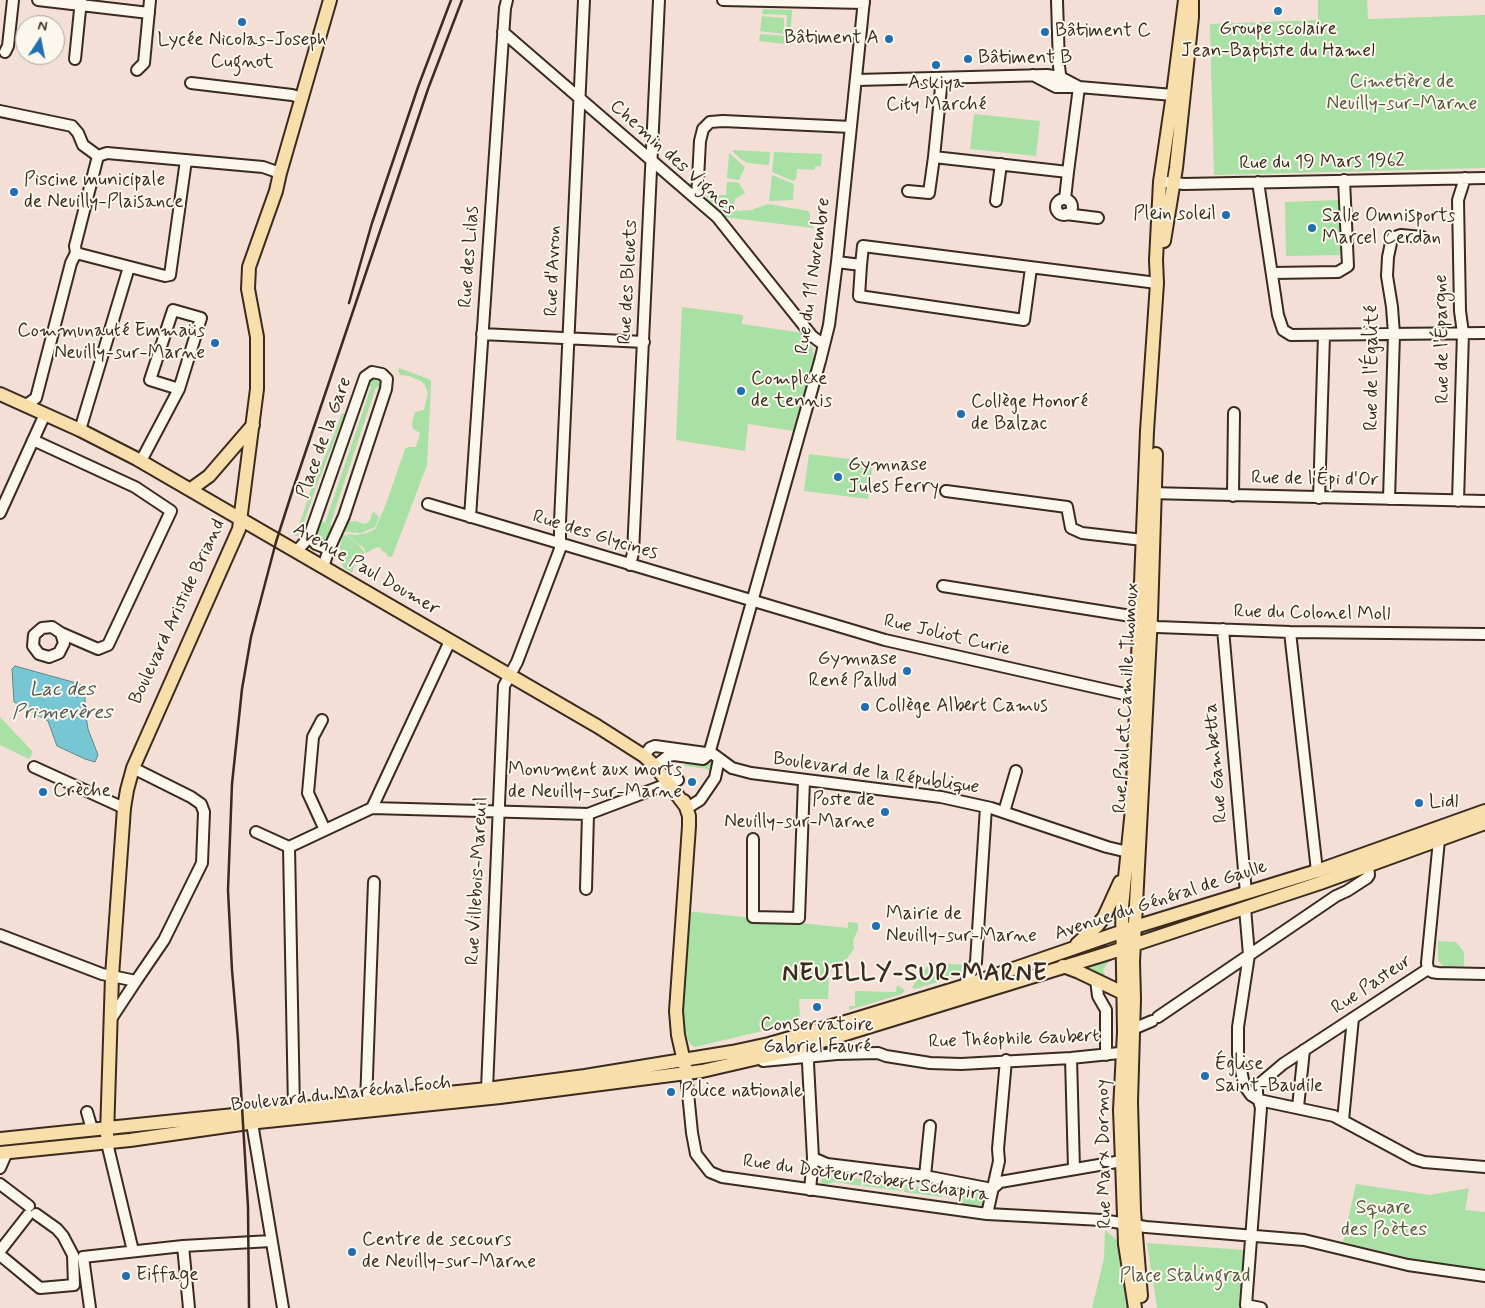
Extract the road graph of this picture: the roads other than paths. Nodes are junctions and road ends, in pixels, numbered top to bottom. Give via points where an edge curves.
1 (13, 0) edge
2 (38, 0) edge
3 (150, 0) edge
4 (330, 0) edge
5 (507, 0) edge
6 (584, 0) edge
7 (659, 0) edge
8 (723, 0) edge
9 (1057, 0) edge
10 (1184, 0) edge
11 (1192, 0) edge
12 (80, 2) edge
13 (864, 2) edge
14 (149, 13) junction
15 (503, 32) junction
16 (5, 52) dead end
17 (75, 59) dead end
18 (138, 70) dead end
19 (942, 78) junction
20 (857, 80) junction
21 (1061, 82) junction
22 (191, 83) dead end
23 (1079, 87) junction
24 (1173, 94) junction
25 (302, 98) junction
26 (578, 98) junction
27 (0, 111) edge
28 (851, 127) junction
29 (98, 156) junction
30 (934, 157) junction
31 (186, 160) junction
32 (651, 161) junction
33 (1001, 164) junction
34 (1068, 172) junction
35 (280, 173) junction
36 (1464, 178) junction
37 (1485, 178) edge
38 (1344, 180) junction
39 (1160, 182) junction
40 (1174, 182) junction
41 (1258, 182) junction
42 (908, 191) dead end
43 (697, 198) junction
44 (996, 201) dead end
45 (1098, 218) dead end
46 (1422, 237) dead end
47 (76, 252) junction
48 (836, 262) junction
49 (862, 264) junction
50 (129, 267) junction
51 (1031, 268) junction
52 (1272, 273) junction
53 (1157, 283) junction
54 (1463, 333) junction
55 (1485, 333) edge
56 (482, 334) junction
57 (1324, 334) junction
58 (1394, 334) junction
59 (568, 339) junction
60 (644, 342) junction
61 (824, 345) junction
62 (179, 389) junction
63 (0, 394) edge
64 (26, 405) junction
65 (1234, 413) dead end
66 (45, 414) junction
67 (253, 424) junction
68 (80, 430) junction
69 (33, 440) junction
70 (141, 461) junction
71 (209, 476) junction
72 (191, 489) junction
73 (946, 491) dead end
74 (1150, 493) junction
75 (1233, 496) junction
76 (1319, 498) junction
77 (1389, 499) junction
78 (209, 500) junction
79 (1458, 501) junction
80 (1485, 501) edge
81 (428, 504) dead end
82 (0, 513) edge
83 (470, 517) junction
84 (240, 520) junction
85 (309, 537) junction
86 (1143, 540) junction
87 (560, 543) junction
88 (329, 550) junction
89 (297, 552) junction
90 (630, 565) junction
91 (323, 567) junction
92 (943, 586) dead end
93 (752, 602) junction
94 (1145, 622) junction
95 (1223, 629) junction
96 (1290, 632) junction
97 (61, 633) dead end
98 (1485, 634) edge
99 (450, 641) junction
100 (510, 675) junction
101 (1141, 696) junction
102 (322, 720) dead end
103 (646, 753) junction
104 (709, 754) junction
105 (719, 759) junction
106 (658, 764) junction
107 (34, 767) dead end
108 (133, 768) junction
109 (1016, 771) dead end
110 (804, 780) junction
111 (674, 781) junction
112 (121, 807) junction
113 (986, 807) junction
114 (372, 808) junction
115 (687, 808) junction
116 (1485, 811) edge
117 (498, 812) junction
118 (1004, 812) junction
119 (588, 814) junction
120 (1485, 823) edge
121 (325, 830) junction
122 (256, 832) dead end
123 (1438, 834) junction
124 (753, 839) dead end
125 (289, 847) junction
126 (1128, 852) junction
127 (1346, 862) junction
128 (1368, 866) junction
129 (1317, 871) junction
130 (1124, 875) junction
131 (1330, 880) junction
132 (374, 882) dead end
133 (586, 888) dead end
134 (1246, 893) junction
135 (1336, 896) junction
136 (1245, 908) junction
137 (1135, 927) junction
138 (1122, 932) junction
139 (0, 935) edge
140 (1134, 944) junction
141 (1122, 948) junction
142 (1070, 949) junction
143 (1249, 955) junction
144 (976, 962) junction
145 (1063, 966) junction
146 (1428, 969) junction
147 (1485, 974) edge
148 (112, 976) junction
149 (988, 978) junction
150 (1096, 980) junction
151 (136, 981) junction
152 (964, 986) junction
153 (1123, 996) junction
154 (1353, 1018) junction
155 (109, 1022) junction
156 (1133, 1029) junction
157 (810, 1038) junction
158 (1304, 1050) junction
159 (1128, 1052) junction
160 (1106, 1055) junction
161 (809, 1057) junction
162 (1071, 1058) junction
163 (1006, 1060) junction
164 (747, 1061) junction
165 (684, 1064) junction
166 (486, 1089) junction
167 (1259, 1100) junction
168 (366, 1102) junction
169 (1298, 1107) junction
170 (294, 1109) junction
171 (87, 1112) dead end
172 (184, 1119) junction
173 (1343, 1120) junction
174 (252, 1123) junction
175 (930, 1126) dead end
176 (106, 1127) junction
177 (92, 1129) junction
178 (0, 1139) edge
179 (107, 1143) junction
180 (62, 1146) junction
181 (4, 1153) edge
182 (813, 1158) junction
183 (1122, 1161) junction
184 (1485, 1167) edge
185 (0, 1168) edge
186 (1074, 1169) junction
187 (925, 1176) junction
188 (0, 1182) edge
189 (810, 1190) junction
190 (992, 1190) junction
191 (31, 1211) junction
192 (987, 1214) junction
193 (1129, 1223) junction
194 (1251, 1236) junction
195 (271, 1241) junction
196 (183, 1246) junction
197 (0, 1251) edge
198 (133, 1251) junction
199 (0, 1255) edge
200 (1485, 1276) edge
201 (90, 1308) edge
202 (189, 1308) edge
203 (283, 1308) edge
204 (1135, 1308) edge
205 (1142, 1308) edge
206 (1261, 1308) edge

1 - 16 street
2 - 12 street
3 - 14 street
4 - 25 main road
5 - 15 street, Rue des Lilas
6 - 26 street, Rue d'Avron
7 - 32 street, Rue des Bleuets
8 - 13 street
9 - 21 street
10 - 24 main road, Rue Paul et Camille Thomoux
11 - 40 main road, Rue Paul et Camille Thomoux
12 - 14 street
12 - 17 street
13 - 20 street, Rue du 11 Novembre
14 - 18 street via 144,63
15 - 26 street, Chemin des Vignes
15 - 56 street, Rue des Lilas
19 - 20 street
19 - 21 street via 1047,75
19 - 30 street
20 - 28 street, Rue du 11 Novembre
21 - 23 street
22 - 25 street via 292,94
23 - 24 street
23 - 34 street
24 - 39 main road, Rue Paul et Camille Thomoux
25 - 35 main road
26 - 32 street, Chemin des Vignes
26 - 59 street, Rue d'Avron
27 - 29 street via 72,126 83,145
28 - 43 street via 710,122 702,129 700,140
28 - 48 street, Rue du 11 Novembre
29 - 31 street via 106,153
29 - 47 street
30 - 33 street
30 - 42 street via 929,194
31 - 35 street via 263,167
31 - 50 street via 170,275
32 - 43 street, Chemin des Vignes
32 - 60 street, Rue des Bleuets
33 - 34 street
33 - 44 street
34 - 45 street via 1065,199 1056,202 1055,208 1059,214
35 - 67 main road via 269,188 241,269 241,291 256,353 258,389
36 - 37 street, Rue du 19 Mars 1962
36 - 38 street, Rue du 19 Mars 1962
36 - 54 street, Rue de l'Épargne via 1458,200
38 - 41 street, Rue du 19 Mars 1962
38 - 52 street via 1348,266 1338,272
39 - 40 street, Rue du 19 Mars 1962
39 - 53 main road, Rue Paul et Camille Thomoux
40 - 41 street, Rue du 19 Mars 1962
40 - 53 main road, Rue Paul et Camille Thomoux
41 - 52 street
43 - 61 street, Chemin des Vignes via 717,217 812,336
46 - 58 street, Rue de l'Égalité via 1401,235 1392,238 1387,276
47 - 50 street
47 - 64 street via 36,398
48 - 49 street
48 - 61 street, Rue du 11 Novembre
49 - 51 street via 863,246
49 - 51 street via 859,296 1024,320
50 - 68 street
51 - 53 street
52 - 57 street via 1283,330 1291,335
53 - 74 main road, Rue Paul et Camille Thomoux via 1149,394
54 - 55 street
54 - 58 street
54 - 79 street, Rue de l'Épargne
56 - 59 street
56 - 83 street, Rue des Lilas
57 - 58 street
57 - 76 street
58 - 77 street, Rue de l'Égalité
59 - 60 street
59 - 87 street, Rue d'Avron
60 - 90 street, Rue des Bleuets
61 - 93 street, Rue du 11 Novembre
62 - 62 street via 201,318 173,310 150,380
62 - 70 street
63 - 64 main road, Avenue Paul Doumer
64 - 66 main road, Avenue Paul Doumer
65 - 75 street
66 - 68 main road, Avenue Paul Doumer
66 - 69 street
67 - 71 main road
67 - 84 main road
68 - 70 main road, Avenue Paul Doumer
69 - 82 street
69 - 97 street via 135,487 171,510 108,645 98,650
70 - 72 main road, Avenue Paul Doumer
71 - 72 main road
71 - 78 main road
72 - 78 main road, Avenue Paul Doumer
73 - 86 street via 1067,507 1071,528
74 - 75 street, Rue de l'Épi d'Or
74 - 86 main road, Rue Paul et Camille Thomoux
74 - 94 main road, Rue Paul et Camille Thomoux
75 - 76 street, Rue de l'Épi d'Or
76 - 77 street, Rue de l'Épi d'Or
77 - 79 street, Rue de l'Épi d'Or
78 - 84 main road, Avenue Paul Doumer
79 - 80 street, Rue de l'Épi d'Or
81 - 83 street, Rue des Glycines
83 - 87 street, Rue des Glycines
84 - 89 main road, Avenue Paul Doumer
84 - 108 main road, Boulevard Aristide Briand via 240,529
84 - 112 main road, Boulevard Aristide Briand via 228,538 132,756 120,788
85 - 88 street
85 - 88 street, Place de la Gare via 365,377 372,372 382,374 387,380 386,389
85 - 89 street, Place de la Gare
86 - 94 main road, Rue Paul et Camille Thomoux
87 - 90 street, Rue des Glycines
87 - 100 street, Rue d'Avron
88 - 91 street, Place de la Gare
89 - 91 main road, Avenue Paul Doumer
90 - 93 street, Rue des Glycines
91 - 99 main road, Avenue Paul Doumer
92 - 94 street, Rue du Colonel Moll via 1131,616
93 - 101 street, Rue Joliot Curie via 885,640
93 - 104 street, Rue du 11 Novembre
94 - 95 street, Rue du Colonel Moll via 1157,627
94 - 101 main road, Rue Paul et Camille Thomoux
95 - 96 street, Rue du Colonel Moll
95 - 134 street, Rue Gambetta
96 - 98 street, Rue du Colonel Moll
96 - 129 street
99 - 100 main road, Avenue Paul Doumer
99 - 114 street
100 - 103 main road, Avenue Paul Doumer via 597,726 618,734
100 - 117 street, Rue Villebois-Mareuil via 504,686
101 - 126 main road, Rue Paul et Camille Thomoux
101 - 137 main road, Rue Paul et Camille Thomoux
102 - 121 street via 313,737 308,793
103 - 104 street via 655,746
103 - 106 main road, Avenue Paul Doumer
104 - 105 street, Boulevard de la République
104 - 106 street via 703,759 668,756
105 - 110 street, Boulevard de la République via 737,771
105 - 115 street via 715,778 700,800
106 - 111 main road, Avenue Paul Doumer via 669,770
107 - 112 street
108 - 112 main road, Boulevard Aristide Briand
108 - 151 street via 191,797 201,804 204,812 202,863 164,940
109 - 118 street
110 - 113 street, Boulevard de la République via 941,797
110 - 124 street via 799,918 753,917
111 - 115 main road, Avenue Paul Doumer
111 - 119 street
112 - 148 main road, Boulevard Aristide Briand via 108,947
113 - 118 street, Boulevard de la République
113 - 144 street
114 - 117 street
114 - 121 street
115 - 165 main road, Avenue Paul Doumer via 690,826 676,1011
116 - 123 main road
117 - 119 street
117 - 166 street, Rue Villebois-Mareuil
118 - 126 street, Boulevard de la République
119 - 133 street
120 - 123 main road
121 - 125 street
122 - 125 street
123 - 127 main road, Avenue du Général de Gaulle
123 - 128 main road, Avenue du Général de Gaulle
123 - 146 street, Rue Pasteur
125 - 170 street
126 - 130 main road, Rue Paul et Camille Thomoux
127 - 129 main road, Avenue du Général de Gaulle
127 - 131 street via 1332,873
128 - 131 main road, Avenue du Général de Gaulle
128 - 135 street via 1367,878
129 - 134 main road, Avenue du Général de Gaulle
130 - 138 main road, Rue Paul et Camille Thomoux
130 - 142 main road via 1104,917
131 - 135 street
131 - 136 main road, Avenue du Général de Gaulle
132 - 168 street
134 - 137 main road, Avenue du Général de Gaulle
135 - 143 street
136 - 140 main road, Avenue du Général de Gaulle
136 - 143 street
137 - 138 main road, Avenue du Général de Gaulle
137 - 140 main road, Rue Paul et Camille Thomoux
138 - 141 main road, Rue Paul et Camille Thomoux
138 - 142 main road, Avenue du Général de Gaulle
139 - 148 street
140 - 141 main road, Avenue du Général de Gaulle
140 - 156 main road, Rue Paul et Camille Thomoux
141 - 145 main road, Avenue du Général de Gaulle
141 - 153 main road, Rue Paul et Camille Thomoux
142 - 149 main road, Avenue du Général de Gaulle
143 - 156 street via 1155,1019
143 - 167 street via 1238,1027 1238,1054 1244,1085
144 - 149 street
144 - 152 street
145 - 150 main road
145 - 157 main road, Avenue du Général de Gaulle
146 - 147 street via 1438,973
146 - 154 street, Rue Pasteur
148 - 151 street
148 - 155 main road, Boulevard Aristide Briand
149 - 152 main road, Avenue du Général de Gaulle
150 - 153 main road
150 - 160 street via 1098,996 1106,1010
151 - 155 street
152 - 157 main road, Avenue du Général de Gaulle
153 - 159 main road, Rue Marx Dormoy
154 - 158 street, Rue Pasteur
154 - 173 street
155 - 176 main road, Boulevard Aristide Briand
156 - 159 main road, Rue Marx Dormoy
157 - 161 street
157 - 164 main road, Avenue du Général de Gaulle
157 - 165 main road, Avenue du Général de Gaulle
158 - 167 street, Rue Pasteur via 1258,1086
158 - 169 street
159 - 160 street, Rue Théophile Gaubert
159 - 183 main road, Rue Marx Dormoy via 1120,1110
159 - 193 main road, Rue Marx Dormoy via 1131,1118
160 - 162 street, Rue Théophile Gaubert
161 - 163 street, Rue Théophile Gaubert via 878,1053 948,1064
161 - 164 street, Rue Théophile Gaubert
161 - 182 street
162 - 163 street, Rue Théophile Gaubert
162 - 186 street
163 - 190 street via 999,1161
164 - 165 main road, Avenue du Général de Gaulle
165 - 166 main road, Boulevard du Maréchal Foch
165 - 174 main road, Boulevard du Maréchal Foch via 620,1083
165 - 189 street, Rue du Docteur Robert Schapira via 694,1146 700,1162 710,1172 731,1179
166 - 168 main road, Boulevard du Maréchal Foch
167 - 169 street
167 - 194 street via 1261,1113
168 - 170 main road, Boulevard du Maréchal Foch
169 - 173 street
170 - 172 main road, Boulevard du Maréchal Foch
171 - 177 street
172 - 176 main road, Boulevard du Maréchal Foch
172 - 179 main road via 159,1129 116,1134
173 - 184 street via 1419,1160
174 - 179 main road, Boulevard du Maréchal Foch
174 - 195 street
175 - 187 street
176 - 177 main road, Boulevard du Maréchal Foch
176 - 179 main road, Boulevard Aristide Briand
176 - 180 main road via 94,1136 77,1138
177 - 178 main road, Boulevard du Maréchal Foch
179 - 180 main road, Boulevard du Maréchal Foch
179 - 198 street
180 - 181 main road, Boulevard du Maréchal Foch
181 - 185 street
182 - 187 street via 826,1164
182 - 189 street
183 - 186 street
183 - 193 main road, Rue Marx Dormoy
186 - 190 street via 1000,1182
187 - 190 street
188 - 191 street
189 - 192 street, Rue du Docteur Robert Schapira
190 - 192 street
191 - 197 street
191 - 199 street via 63,1236 73,1255 74,1285 40,1288
192 - 193 street, Rue du Docteur Robert Schapira
193 - 194 street, Rue du Docteur Robert Schapira
193 - 204 main road, Rue Marx Dormoy via 1125,1244
193 - 205 main road, Rue Marx Dormoy
194 - 200 street, Rue du Docteur Robert Schapira via 1304,1240 1408,1265
194 - 206 street via 1246,1305
195 - 196 street
195 - 203 street
196 - 198 street
196 - 202 street
198 - 201 street via 83,1257

